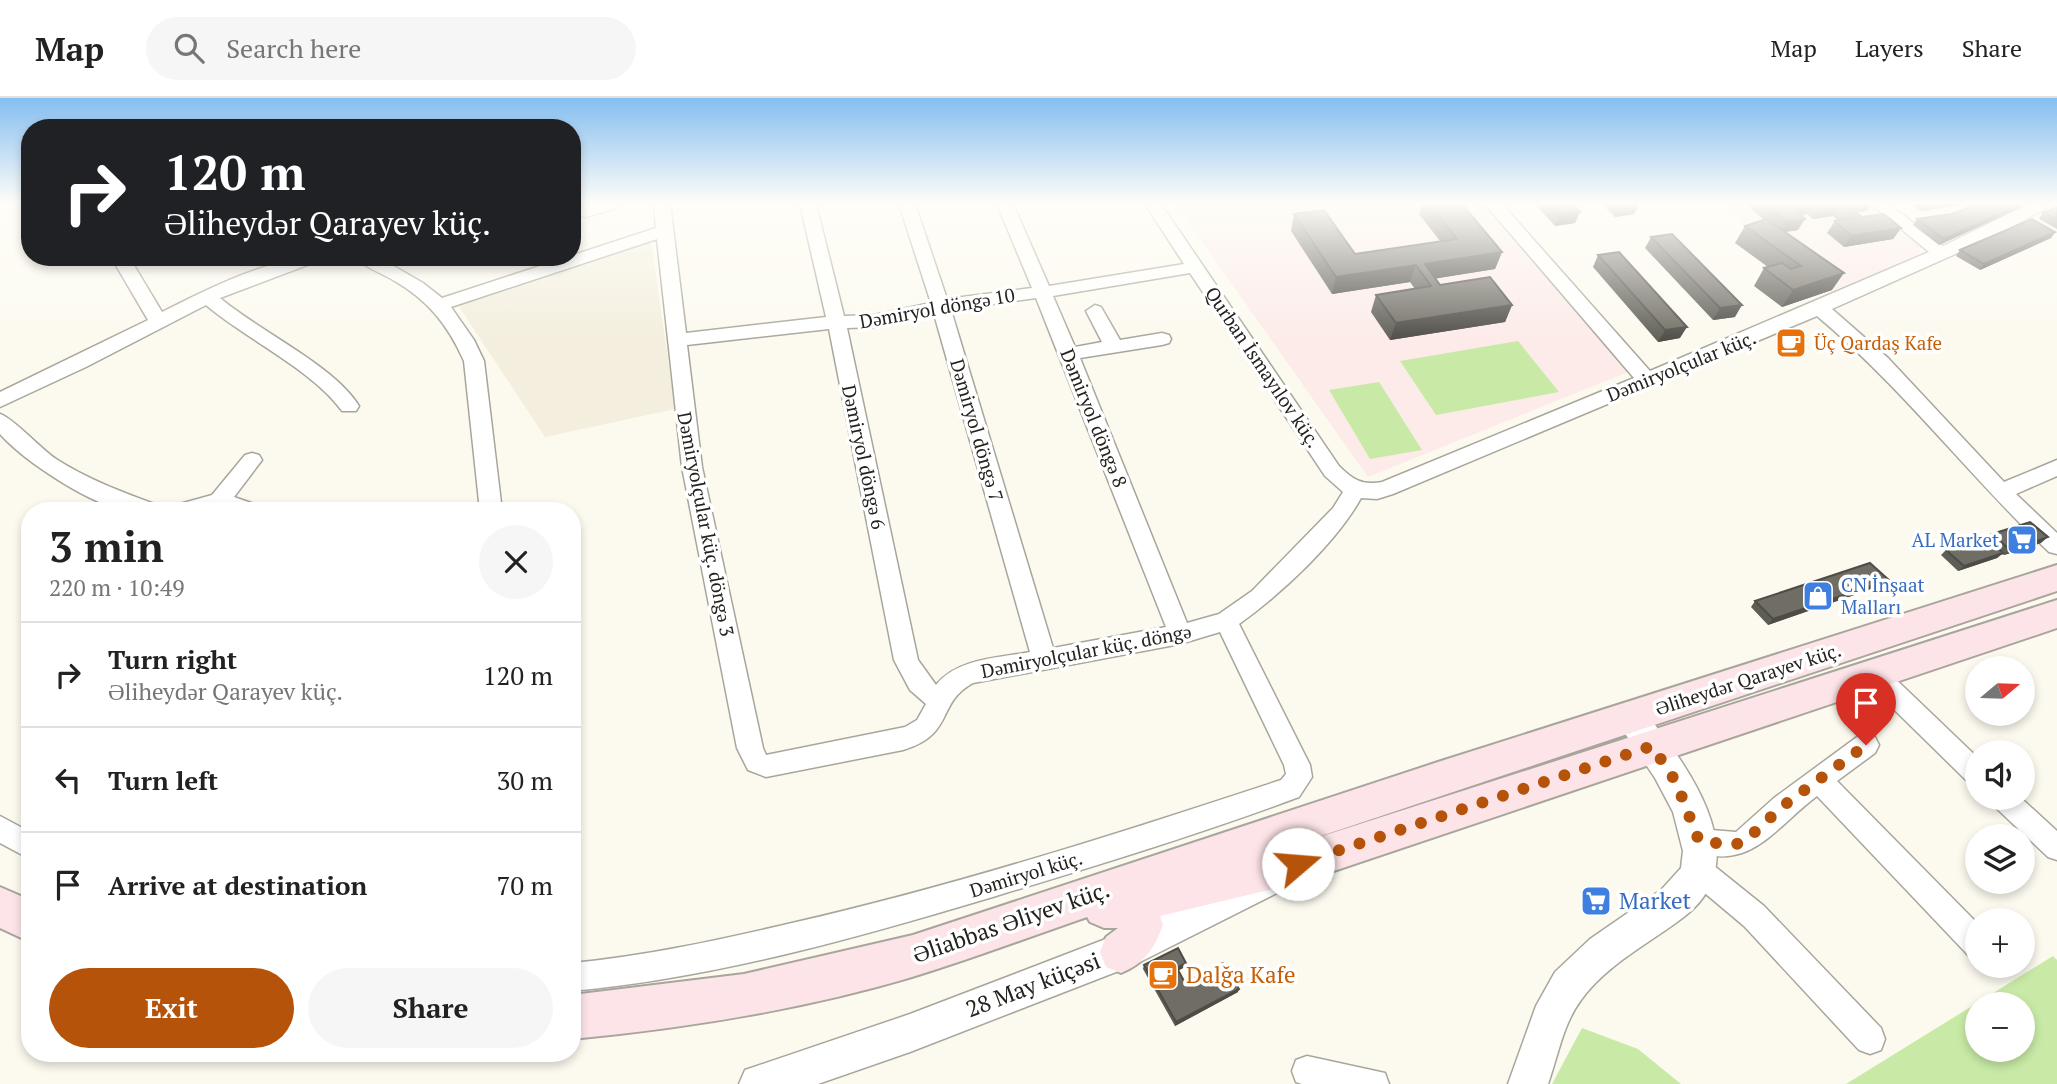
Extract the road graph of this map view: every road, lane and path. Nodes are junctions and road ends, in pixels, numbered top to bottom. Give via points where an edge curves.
1 (606, 250) edge
2 (666, 250) edge
3 (819, 250) edge
4 (922, 250) edge
5 (1025, 250) edge
6 (1184, 250) edge
7 (1533, 250) edge
8 (1937, 250) edge
9 (1948, 250) edge
10 (1941, 253) junction
11 (581, 258) edge
12 (125, 266) edge
13 (288, 266) edge
14 (382, 266) edge
15 (558, 266) edge
16 (1195, 267) junction
17 (1043, 292) junction
18 (207, 297) junction
19 (440, 305) junction
20 (941, 307) junction
21 (1819, 308) junction
22 (1095, 310) dead end
23 (159, 322) junction
24 (837, 324) junction
25 (1162, 339) dead end
26 (678, 340) junction
27 (1114, 347) junction
28 (1069, 354) junction
29 (1647, 380) junction
30 (0, 400) edge
31 (349, 406) dead end
32 (0, 421) edge
33 (252, 460) dead end
34 (2057, 467) edge
35 (1354, 490) junction
36 (1999, 491) junction
37 (220, 500) junction
38 (129, 502) edge
39 (213, 502) edge
40 (230, 502) edge
41 (490, 502) edge
42 (2057, 546) edge
43 (2057, 578) edge
44 (2053, 619) edge
45 (1226, 621) junction
46 (1180, 634) junction
47 (1839, 650) junction
48 (1044, 658) junction
49 (1870, 677) junction
50 (938, 699) junction
51 (1630, 717) junction
52 (1866, 745) dead end
53 (1652, 746) junction
54 (753, 760) joint
55 (1965, 763) edge
56 (1438, 779) junction
57 (1818, 779) junction
58 (2016, 810) edge
59 (0, 828) edge
60 (21, 841) edge
61 (2057, 848) edge
62 (1699, 856) junction
63 (1298, 864) junction
64 (0, 888) edge
65 (21, 899) edge
66 (0, 906) edge
67 (1104, 908) junction
68 (21, 917) edge
69 (1965, 932) edge
70 (1121, 952) junction
71 (581, 976) edge
72 (581, 1016) edge
73 (581, 1029) edge
74 (1870, 1039) dead end
75 (1307, 1071) dead end
76 (759, 1084) edge
77 (1374, 1084) edge
78 (1528, 1084) edge

1 - 11 street
2 - 26 street, Dəmiryolçular küç. döngə 3
3 - 24 street, Dəmiryol döngə 6
4 - 20 street, Dəmiryol döngə 7
5 - 17 street, Dəmiryol döngə 8
6 - 16 street, Qurban İsmayılov küç.
7 - 29 street
8 - 10 street
9 - 10 street, Dəmiryolçular küç.
10 - 21 street, Dəmiryolçular küç.
12 - 23 street
13 - 18 street
14 - 19 street via 413,282
15 - 19 street
16 - 17 street, Dəmiryol döngə 10
16 - 35 street, Qurban İsmayılov küç. via 1332,471
17 - 20 street, Dəmiryol döngə 10
17 - 28 street, Dəmiryol döngə 8
18 - 23 street
18 - 31 street via 335,387
19 - 41 street via 457,325 474,361
20 - 24 street, Dəmiryol döngə 10
20 - 48 street, Dəmiryol döngə 7
21 - 29 street, Dəmiryolçular küç.
21 - 36 street via 1863,346
22 - 27 street
23 - 30 street
24 - 26 street, Dəmiryol döngə 10 via 790,325
24 - 50 street, Dəmiryol döngə 6 via 906,660 926,693
25 - 27 street
26 - 54 street, Dəmiryolçular küç. döngə 3 via 692,467
27 - 28 street
28 - 46 street, Dəmiryol döngə 8
29 - 35 street, Dəmiryolçular küç. via 1386,489
32 - 38 street via 23,447 57,470
33 - 37 street
34 - 36 street
35 - 45 street, Dəmiryolçular küç. döngə via 1341,514 1260,597
36 - 42 street
37 - 39 street
37 - 40 street
43 - 47 main road, Əliheydər Qarayev küç.
44 - 49 main road, Əliheydər Qarayev küç.
45 - 46 street, Dəmiryolçular küç. döngə
45 - 71 street, Dəmiryol küç. via 1297,765 1299,777 1290,789 909,910 694,959
46 - 48 street, Dəmiryolçular küç. döngə
47 - 49 main road via 1833,659 1839,668 1850,676
47 - 51 main road, Əliheydər Qarayev küç.
48 - 50 street, Dəmiryolçular küç. döngə via 968,674
49 - 53 main road, Əliheydər Qarayev küç.
49 - 55 street
50 - 54 street, Dəmiryolçular küç. döngə via 927,726 903,738 766,766
51 - 53 street
51 - 56 main road, Əliheydər Qarayev küç.
52 - 57 street
53 - 62 street, Əliheydər Qarayev küç. via 1676,782
53 - 63 main road, Əliheydər Qarayev küç.
56 - 63 main road
56 - 72 main road, Əliabbas Əliyev küç. via 842,976 722,1000
57 - 62 street via 1745,841
57 - 69 street
58 - 61 street
59 - 60 street
62 - 74 street
62 - 78 street via 1684,893 1673,904 1609,949 1568,986 1558,1001
63 - 67 main road
63 - 70 street, 28 May küçəsi
64 - 65 main road
66 - 68 main road
67 - 70 main road via 1130,910 1140,919 1142,931
67 - 73 main road via 816,995 708,1015
70 - 76 street, 28 May küçəsi via 910,1033
75 - 77 street

